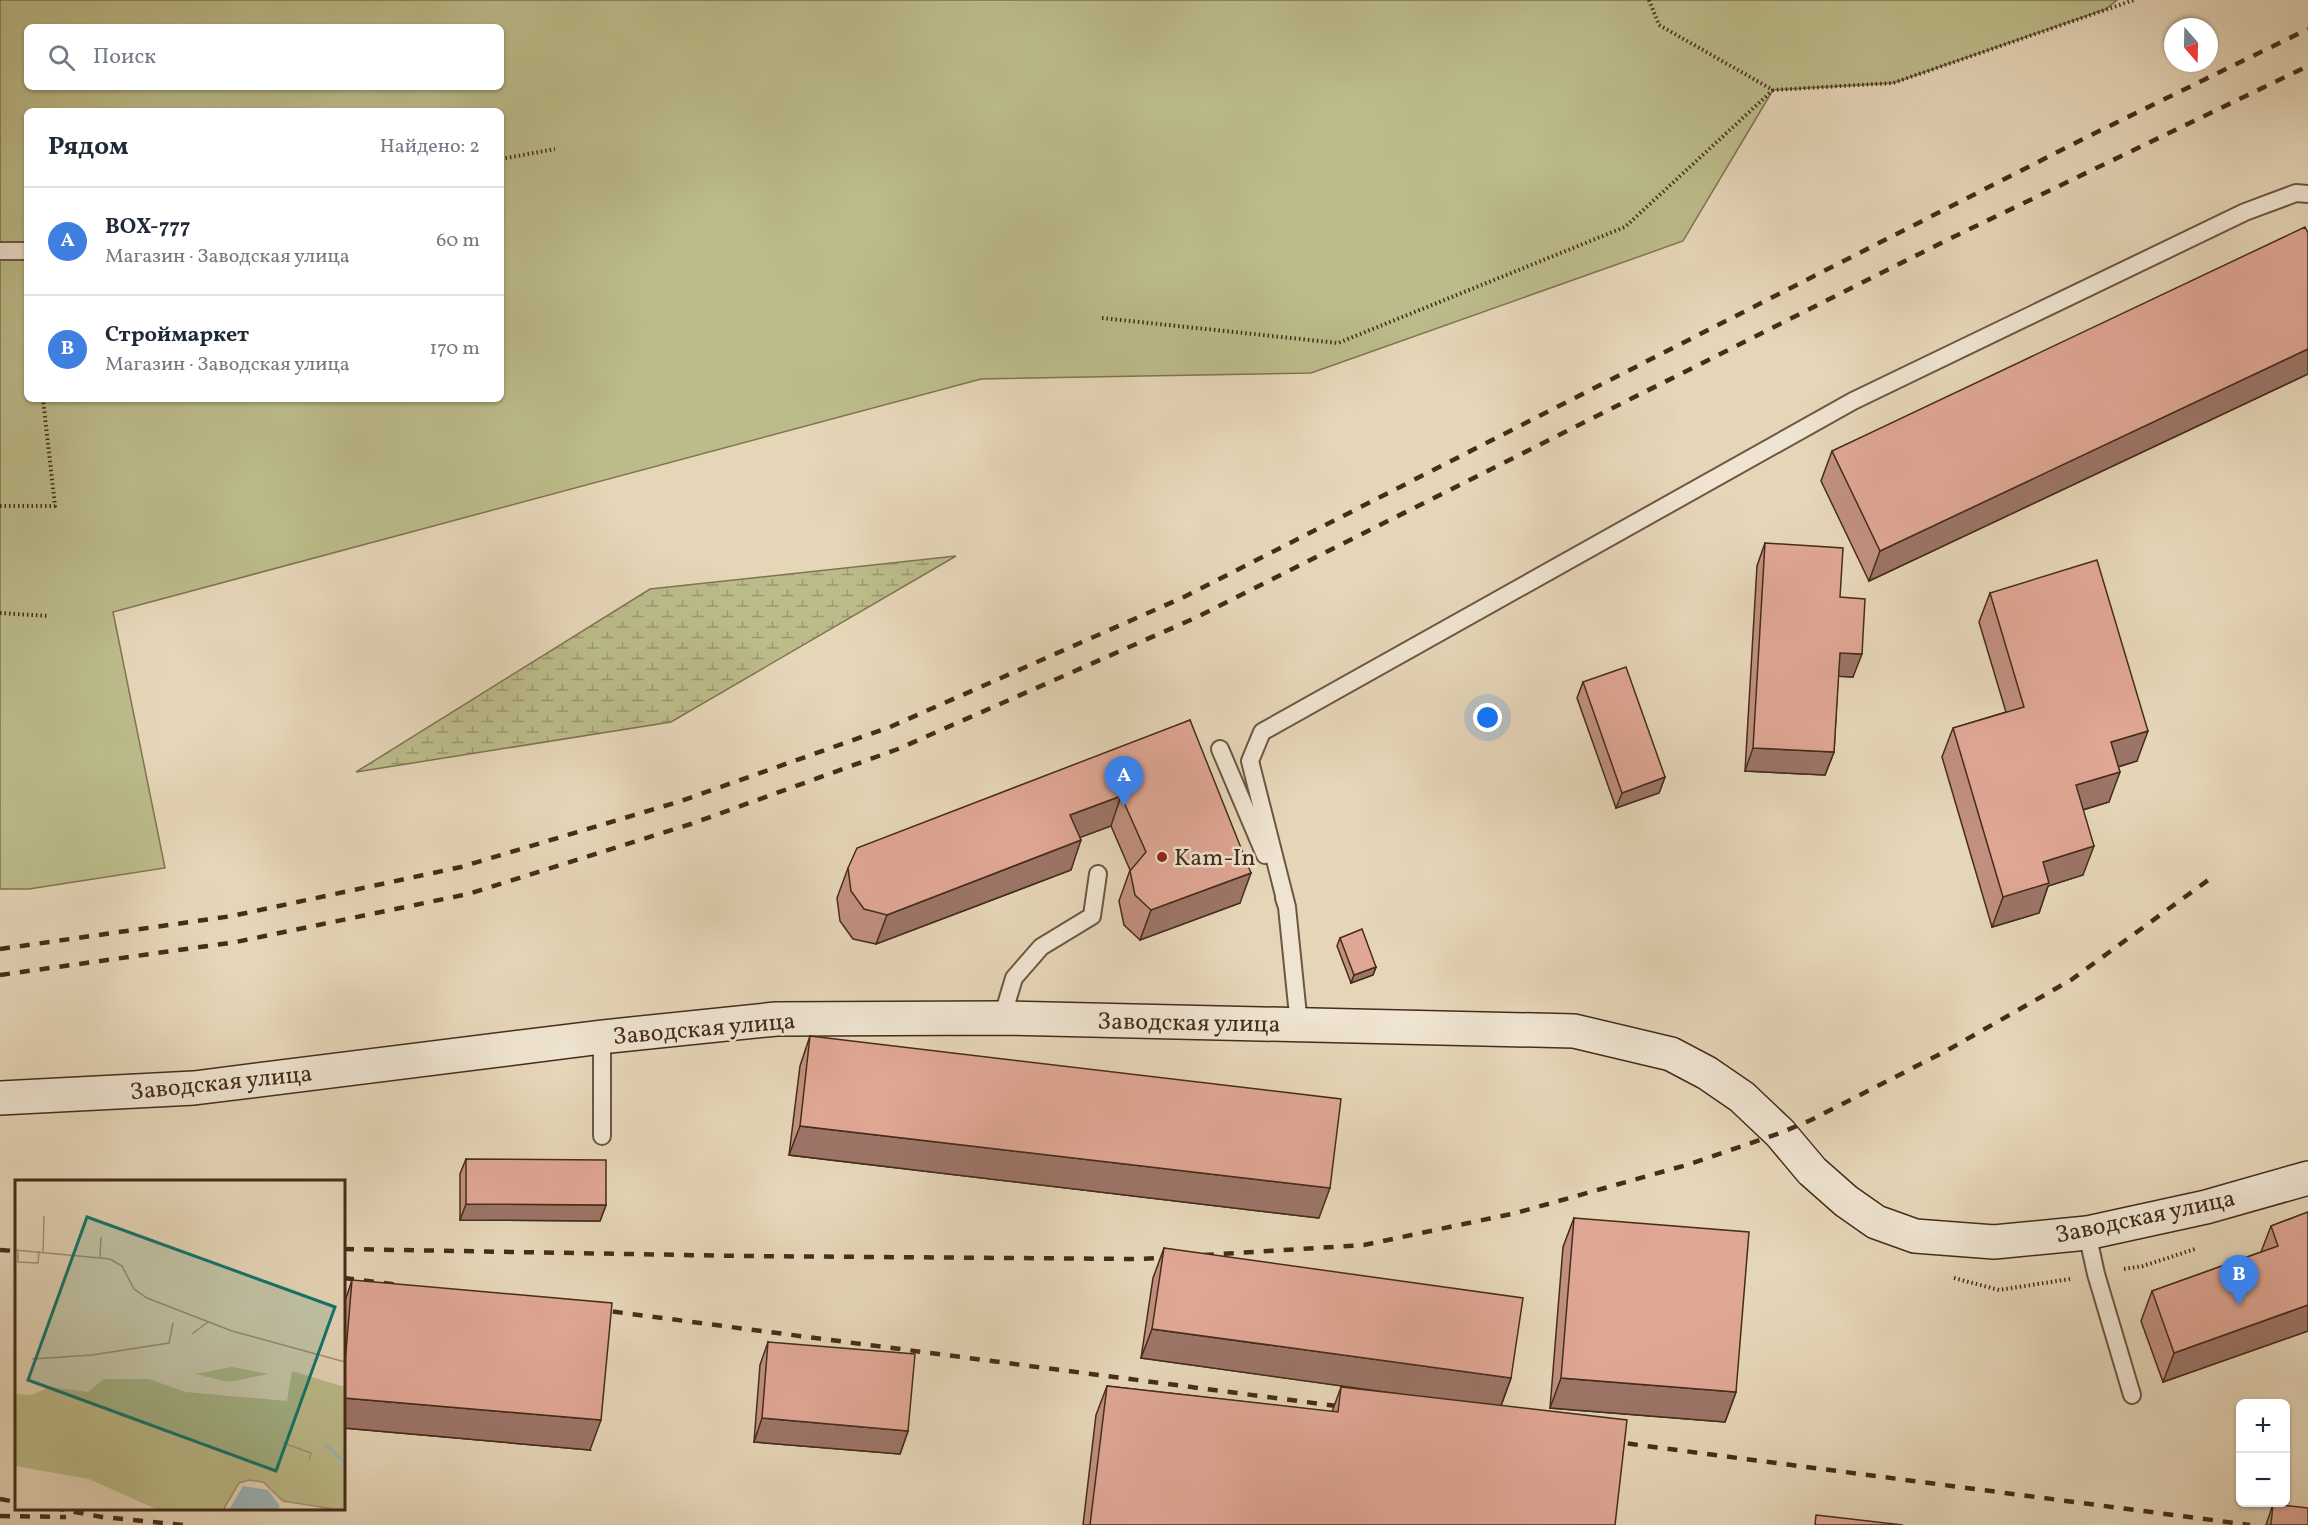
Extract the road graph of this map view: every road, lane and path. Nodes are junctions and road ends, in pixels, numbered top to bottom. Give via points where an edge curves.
1 (1649, 0) edge
2 (2133, 0) edge
3 (1773, 90) junction
4 (555, 150) dead end
5 (504, 158) edge
6 (2308, 194) edge
7 (0, 251) edge
8 (24, 251) edge
9 (1102, 318) dead end
10 (43, 402) edge
11 (0, 506) edge
12 (0, 613) edge
13 (48, 616) dead end
14 (1220, 749) dead end
15 (1098, 874) dead end
16 (1287, 907) junction
17 (1002, 1017) junction
18 (1299, 1025) junction
19 (602, 1036) junction
20 (0, 1098) edge
21 (602, 1136) dead end
22 (2308, 1178) edge
23 (2087, 1233) junction
24 (2199, 1248) dead end
25 (2096, 1274) junction
26 (1944, 1276) dead end
27 (2132, 1395) dead end

1 - 3 path via 1659,25
2 - 3 path via 1893,84
3 - 9 path via 1625,227 1338,344
4 - 5 path
6 - 16 lane via 2296,193 2245,212 1853,401 1262,732 1250,760
7 - 8 lane
10 - 11 path via 55,506
12 - 13 path
14 - 16 lane
15 - 17 lane via 1092,916 1041,946 1014,978
16 - 18 lane
17 - 18 main road, Заводская улица
17 - 19 main road, Заводская улица via 776,1019
18 - 23 main road, Заводская улица via 1574,1031 1671,1054 1742,1097 1812,1171 1876,1221 1915,1236 1994,1242
19 - 20 main road, Заводская улица via 194,1088
19 - 21 lane
22 - 23 main road, Заводская улица via 2206,1207
23 - 25 lane
24 - 25 path via 2143,1266
25 - 26 path via 1999,1290
25 - 27 lane

